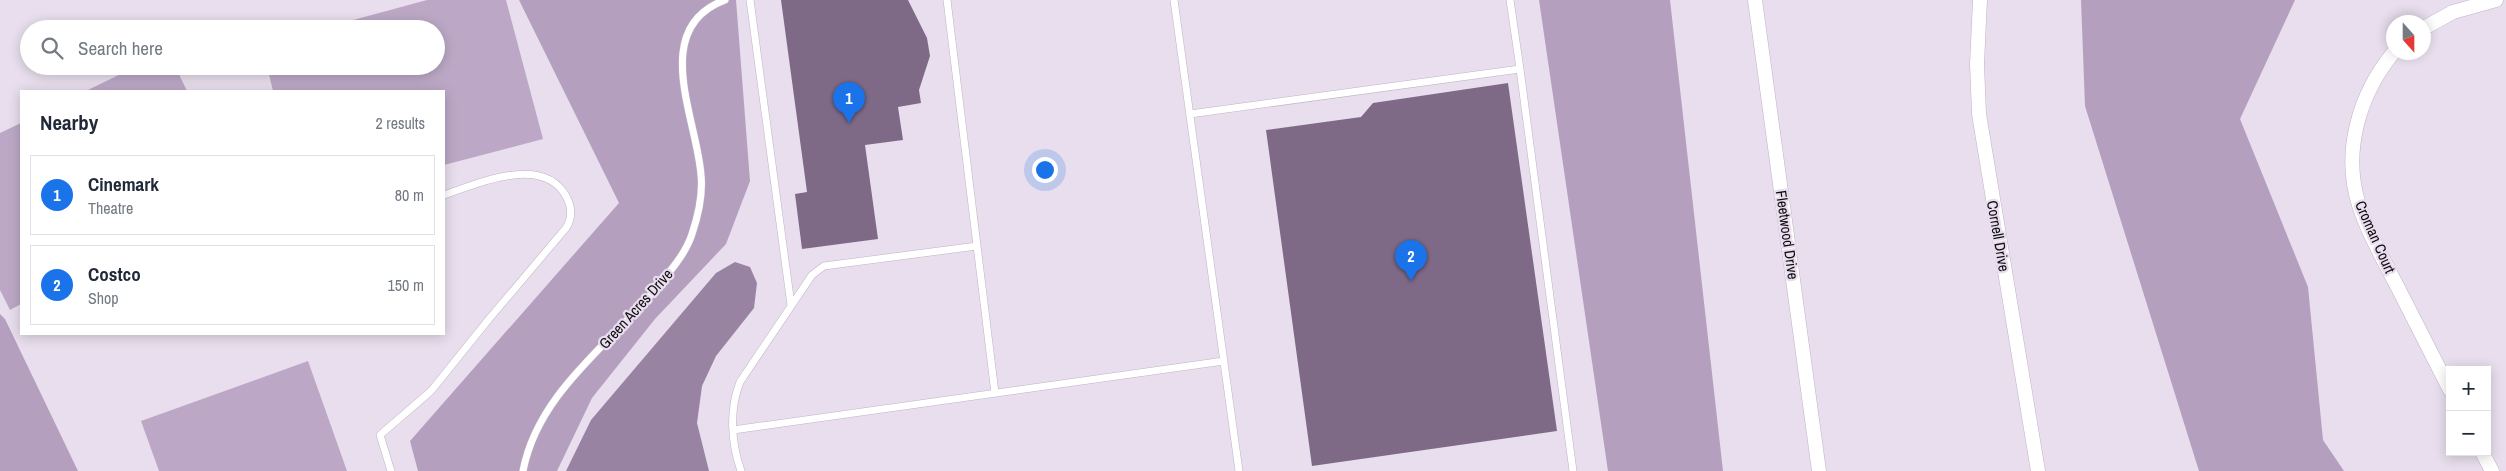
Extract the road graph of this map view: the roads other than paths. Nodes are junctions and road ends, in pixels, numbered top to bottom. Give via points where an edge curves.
1 (725, 0) edge
2 (750, 0) edge
3 (947, 0) edge
4 (1174, 0) edge
5 (1510, 0) edge
6 (1755, 0) edge
7 (1980, 0) edge
8 (2496, 0) edge
9 (2431, 24) edge
10 (2388, 60) edge
11 (1520, 69) junction
12 (1190, 114) junction
13 (445, 195) edge
14 (977, 246) junction
15 (791, 305) junction
16 (1224, 361) junction
17 (2446, 382) edge
18 (994, 393) junction
19 (733, 430) junction
20 (2484, 456) edge
21 (391, 471) edge
22 (523, 471) edge
23 (740, 471) edge
24 (1239, 471) edge
25 (1573, 471) edge
26 (1819, 471) edge
27 (2038, 471) edge
28 (2492, 471) edge

1 - 22 lane, Green Acres Drive via 692,23 684,38 684,82 702,178 691,236 649,297 560,391 542,418 526,453
2 - 15 lane
3 - 14 lane
4 - 12 lane
5 - 11 lane
6 - 26 street, Fleetwood Drive
7 - 27 street, Cornell Drive via 1979,114
8 - 9 street via 2453,12
10 - 17 street, Croman Court via 2360,111 2353,150 2355,190 2369,232
11 - 12 lane
11 - 25 lane
12 - 16 lane
13 - 21 lane via 508,175 529,174 557,185 568,199 572,216 566,228 431,391 380,435
14 - 15 lane via 824,266 812,274
14 - 18 lane
15 - 19 lane via 740,382 732,406
16 - 18 lane
16 - 24 lane
18 - 19 lane
19 - 23 lane
20 - 28 street

